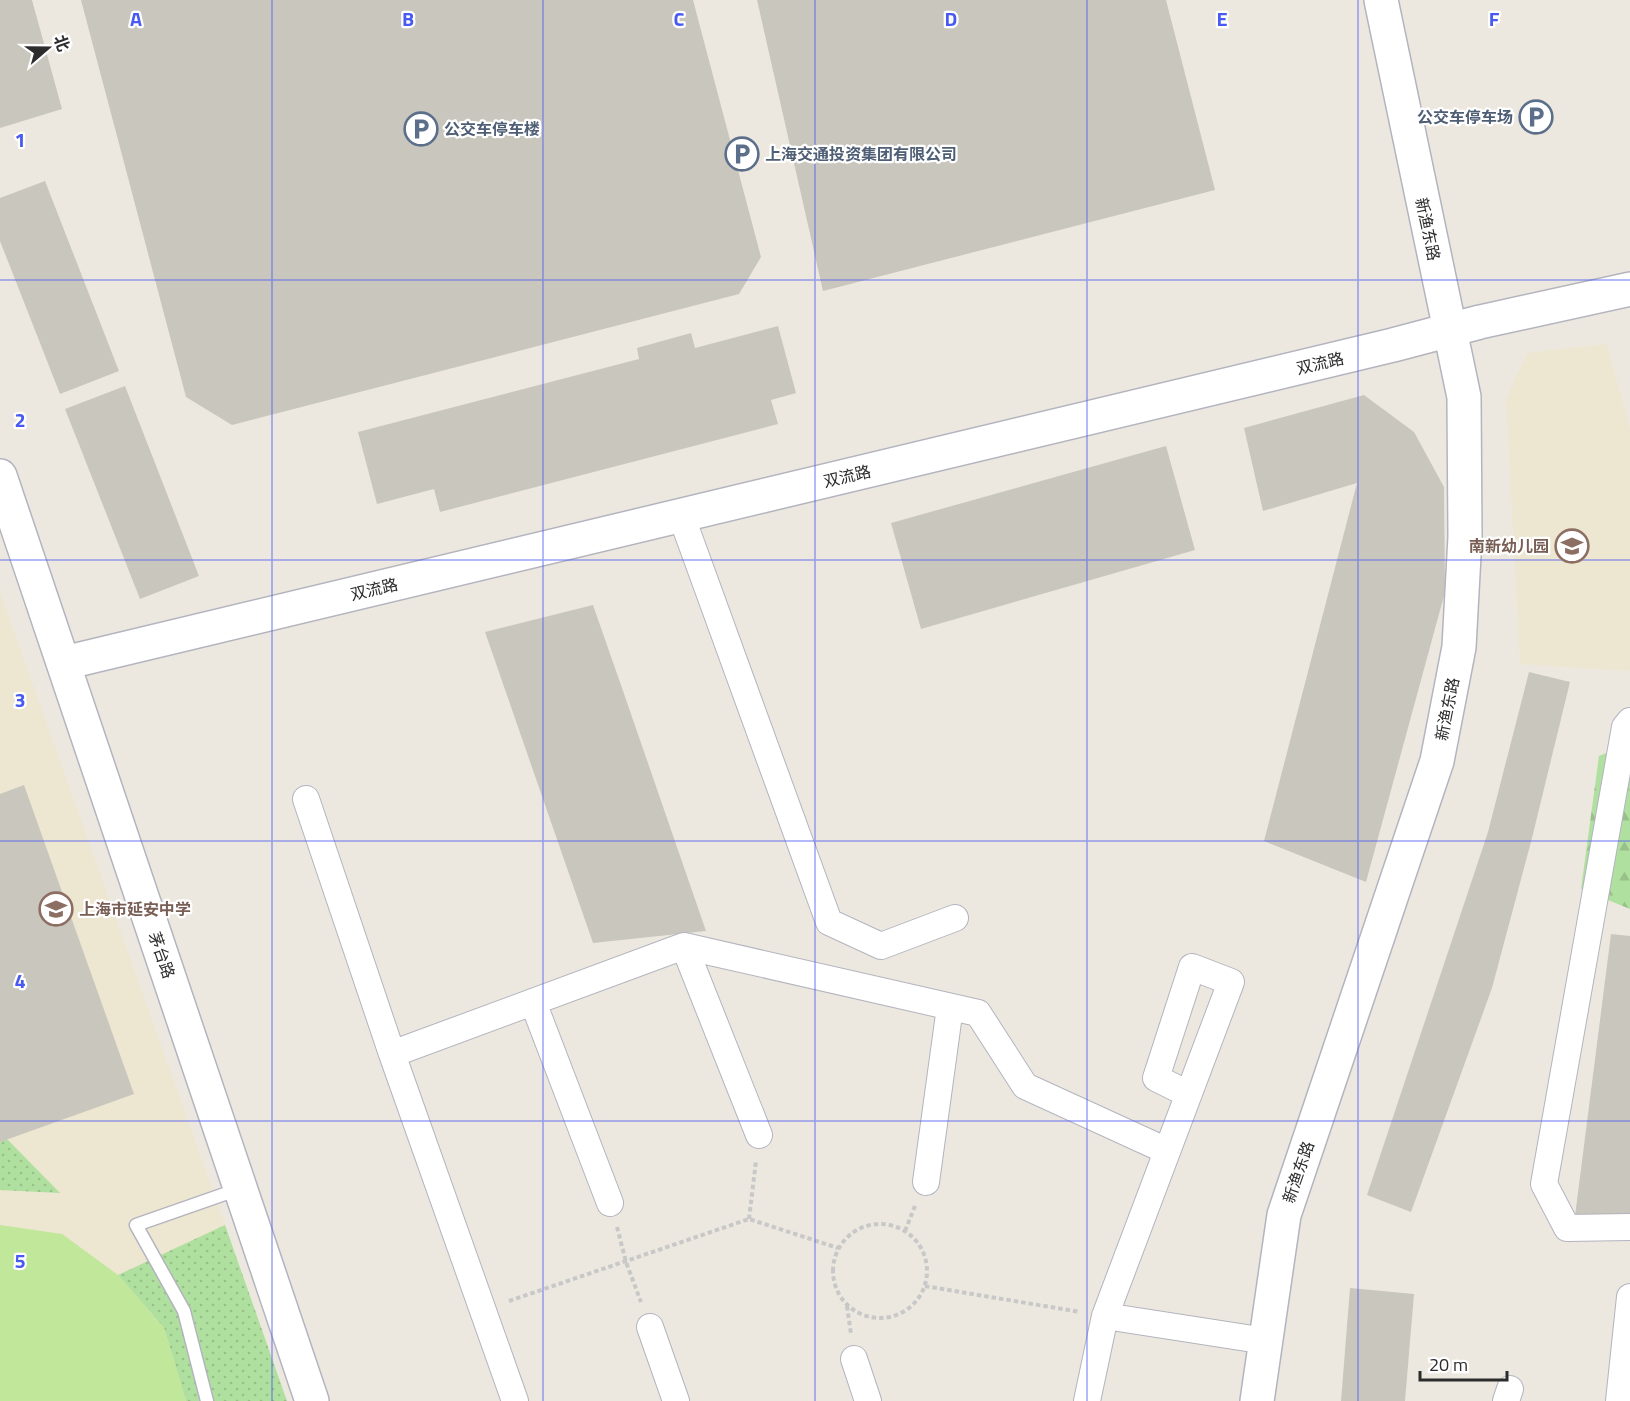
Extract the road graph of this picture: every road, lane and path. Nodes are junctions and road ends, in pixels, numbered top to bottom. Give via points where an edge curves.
1 (1380, 0) edge
2 (1630, 289) edge
3 (1450, 330) junction
4 (0, 476) edge
5 (681, 515) junction
6 (64, 663) junction
7 (1630, 721) edge
8 (306, 799) dead end
9 (955, 918) dead end
10 (684, 946) junction
11 (533, 1002) junction
12 (950, 1007) junction
13 (392, 1054) junction
14 (1188, 1095) dead end
15 (759, 1135) joint
16 (1167, 1151) junction
17 (926, 1182) dead end
18 (240, 1189) junction
19 (610, 1203) joint
20 (749, 1219) junction
21 (1630, 1227) edge
22 (838, 1248) junction
23 (626, 1262) junction
24 (925, 1286) junction
25 (1630, 1298) edge
26 (482, 1310) junction
27 (1104, 1316) junction
28 (650, 1327) joint
29 (1266, 1341) junction
30 (854, 1359) dead end
31 (207, 1401) edge
32 (312, 1401) edge
33 (514, 1401) edge
34 (676, 1401) edge
35 (868, 1401) edge
36 (1087, 1401) edge
37 (1257, 1401) edge
38 (1619, 1401) edge

1 - 3 street, 新渔东路
2 - 3 street, 双流路
3 - 5 street, 双流路
3 - 29 street, 新渔东路 via 1464,397 1465,537 1459,647 1437,762 1284,1215
4 - 6 street, 茅台路
5 - 6 street, 双流路
5 - 9 street via 829,922 881,946
6 - 18 street, 茅台路
7 - 21 street via 1625,727 1544,1184 1567,1228
8 - 13 street
10 - 11 street
10 - 12 street
10 - 15 street
11 - 13 street
11 - 19 street
12 - 16 street via 978,1013 1025,1086
12 - 17 street
13 - 26 street
14 - 16 street
15 - 20 path
16 - 27 street
18 - 31 lane via 136,1225 184,1311
18 - 32 street, 茅台路
19 - 23 path
20 - 22 path
20 - 23 path
22 - 24 path via 861,1227 876,1223 905,1231 917,1241 924,1255
22 - 24 path via 833,1262 835,1285 847,1305 860,1314 891,1317 905,1311
23 - 26 path
23 - 28 path
24 - 27 path
25 - 38 street
26 - 33 street
27 - 29 street
27 - 36 street
28 - 34 street
29 - 37 street, 新渔东路
30 - 35 street

